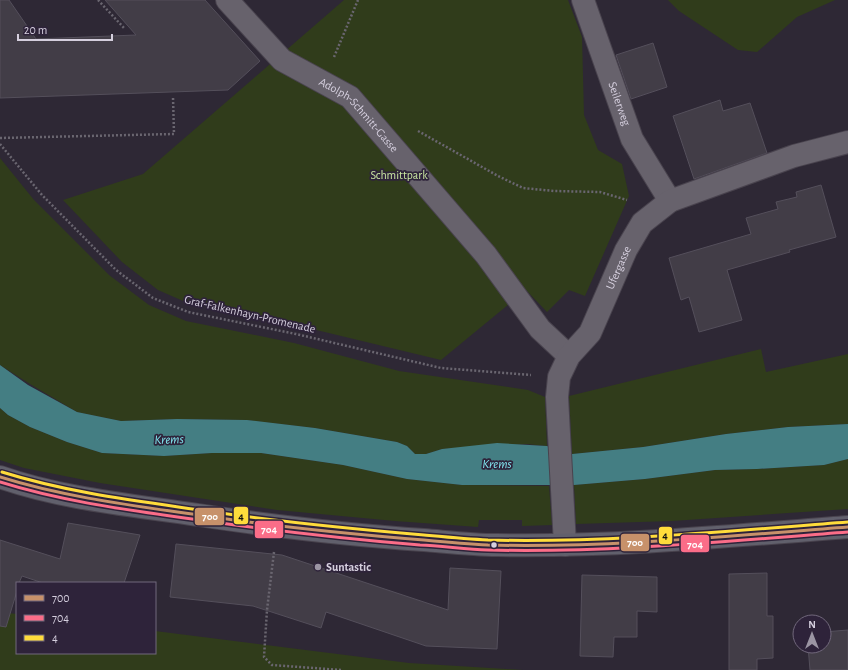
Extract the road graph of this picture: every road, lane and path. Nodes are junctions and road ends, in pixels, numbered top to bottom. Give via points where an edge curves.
1 (98, 0) edge
2 (227, 0) edge
3 (358, 0) edge
4 (583, 0) edge
5 (124, 28) dead end
6 (324, 83) junction
7 (173, 97) dead end
8 (418, 131) dead end
9 (0, 138) edge
10 (848, 142) edge
11 (0, 144) edge
12 (664, 206) junction
13 (569, 356) junction
14 (558, 387) junction
15 (0, 477) edge
16 (848, 528) edge
17 (564, 535) junction
18 (273, 555) dead end
19 (341, 670) edge

1 - 5 path
2 - 6 street, Adolph-Schmitt-Gasse via 282,60
3 - 6 path
4 - 12 street, Seilerweg via 632,139
6 - 13 street, Adolph-Schmitt-Gasse via 350,97 486,255 540,329
7 - 9 path via 174,134
8 - 12 path via 524,188 600,192
10 - 12 street, Ufergasse via 794,156
11 - 14 path, Graf-Falkenhayn-Promenade via 42,194 116,270 153,298 188,312 441,368
12 - 13 street, Ufergasse via 642,223 626,250 590,333
13 - 14 street, Ufergasse
14 - 17 street, Ufergasse
15 - 17 main road via 97,500 276,526 486,545
16 - 17 main road via 672,541
18 - 19 path via 264,657 272,665

